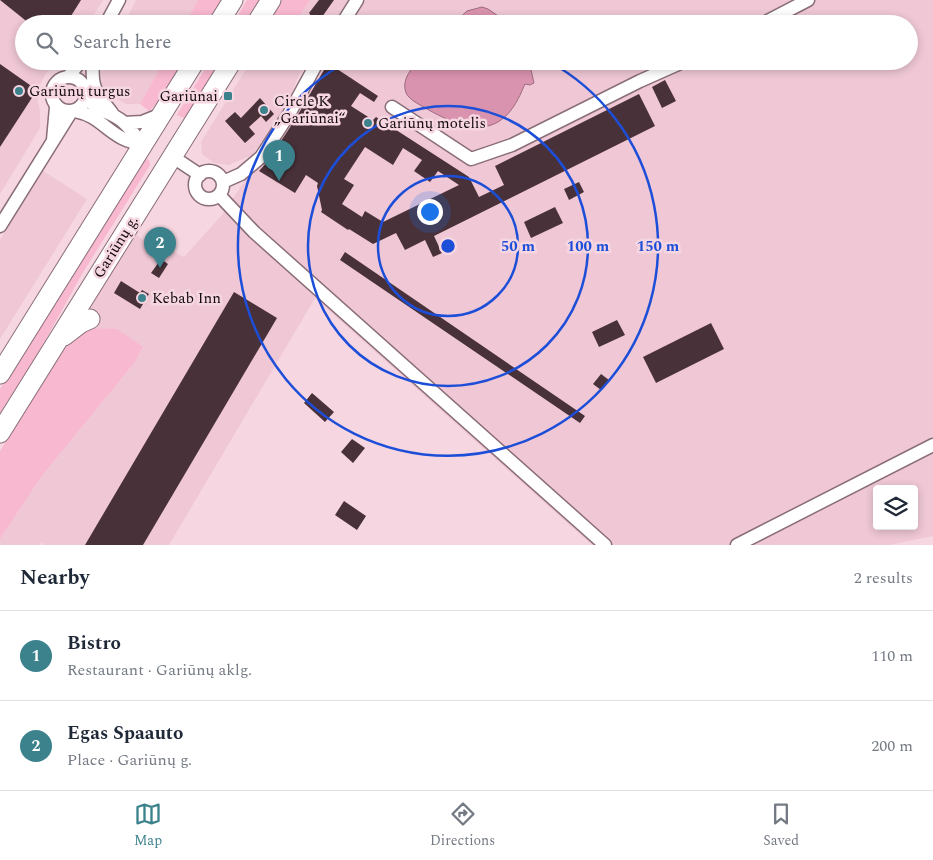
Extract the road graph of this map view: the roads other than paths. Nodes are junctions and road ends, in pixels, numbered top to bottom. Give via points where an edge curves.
1 (119, 0) edge
2 (233, 0) edge
3 (271, 0) edge
4 (357, 0) edge
5 (808, 0) edge
6 (111, 15) edge
7 (224, 15) edge
8 (262, 15) edge
9 (348, 15) edge
10 (779, 15) edge
11 (74, 70) edge
12 (84, 70) edge
13 (92, 70) edge
14 (189, 70) edge
15 (226, 70) edge
16 (313, 70) edge
17 (666, 70) edge
18 (68, 77) junction
19 (82, 83) junction
20 (86, 97) junction
21 (56, 107) junction
22 (392, 107) dead end
23 (73, 111) junction
24 (162, 114) junction
25 (119, 119) junction
26 (53, 140) junction
27 (144, 144) junction
28 (173, 157) junction
29 (200, 175) junction
30 (221, 189) junction
31 (0, 226) edge
32 (90, 319) dead end
33 (56, 343) junction
34 (0, 374) edge
35 (0, 433) edge
36 (933, 445) edge
37 (605, 545) edge
38 (737, 545) edge

1 - 6 street
2 - 7 highway
3 - 8 highway
4 - 9 street
5 - 10 street
11 - 18 street
12 - 19 street
13 - 25 street via 98,96
14 - 24 highway, Gariūnų g.
15 - 28 highway, Gariūnų g.
16 - 30 street via 261,157
17 - 22 street via 512,145 471,159
18 - 19 street
18 - 21 street via 59,80 52,88
19 - 20 street
20 - 23 street via 80,108
20 - 25 street via 99,110
21 - 23 street via 65,112
21 - 26 street
23 - 26 street
23 - 27 street via 89,115 122,139
24 - 25 street via 142,122
24 - 27 highway, Gariūnų g.
25 - 27 street
26 - 31 street
27 - 28 highway
27 - 34 highway, Gariūnų g.
28 - 29 street
28 - 33 highway, Gariūnų g.
29 - 30 street via 207,171 215,172 221,178
29 - 30 street via 196,182 199,194 206,198 215,197
30 - 37 street via 254,232
32 - 33 highway
33 - 35 highway, Gariūnų g.
36 - 38 street

